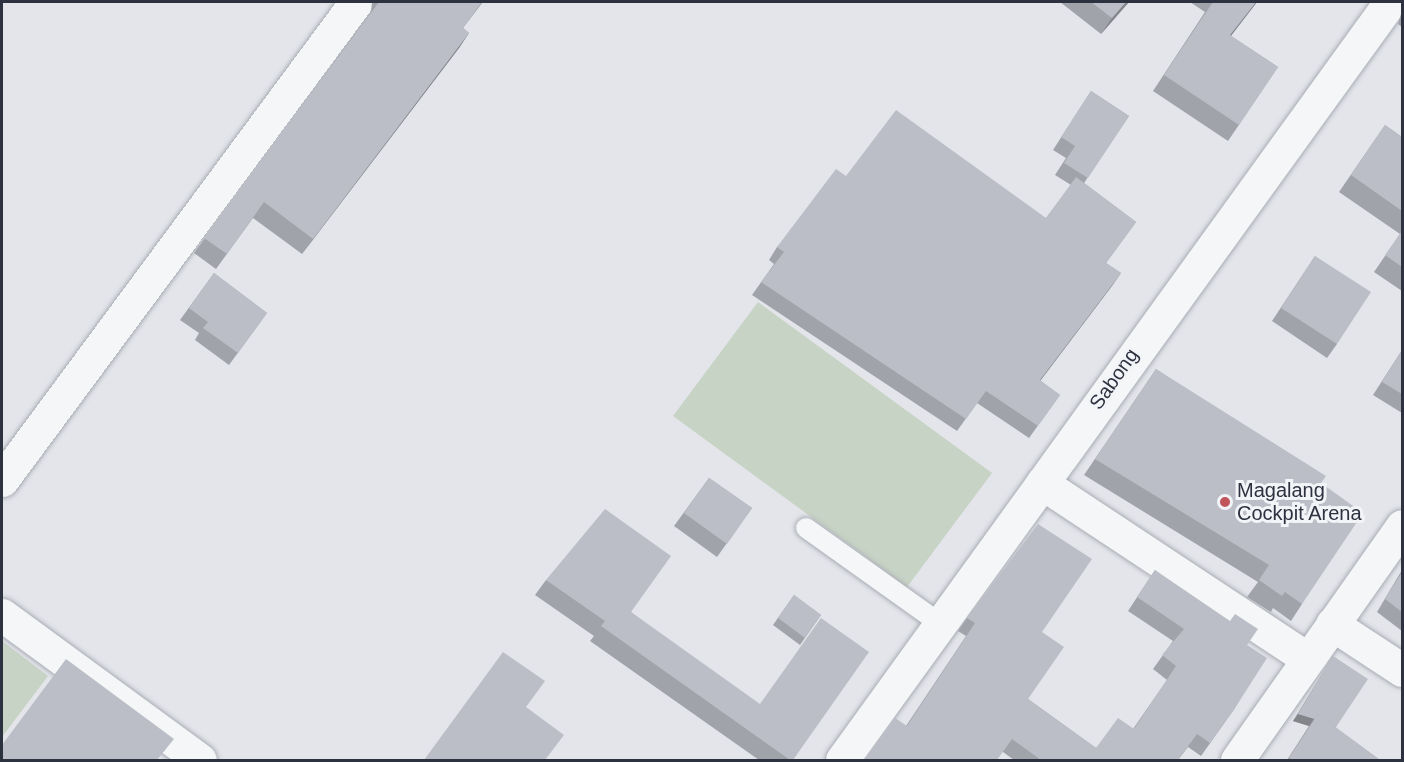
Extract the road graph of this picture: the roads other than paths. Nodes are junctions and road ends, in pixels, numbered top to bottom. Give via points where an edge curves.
1 (356, 2) edge
2 (1390, 2) edge
3 (2, 480) edge
4 (1042, 483) junction
5 (1402, 526) edge
6 (806, 528) dead end
7 (2, 615) edge
8 (939, 622) junction
9 (1332, 624) junction
10 (1306, 658) junction
11 (1402, 670) edge
12 (189, 758) edge
13 (843, 760) edge
14 (1237, 760) edge

1 - 3 street
2 - 4 street, Sabong
4 - 8 street, Sabong
4 - 10 street
5 - 9 street
6 - 8 lane
7 - 12 street
8 - 13 street, Sabong
9 - 10 street
9 - 11 street
10 - 14 street

